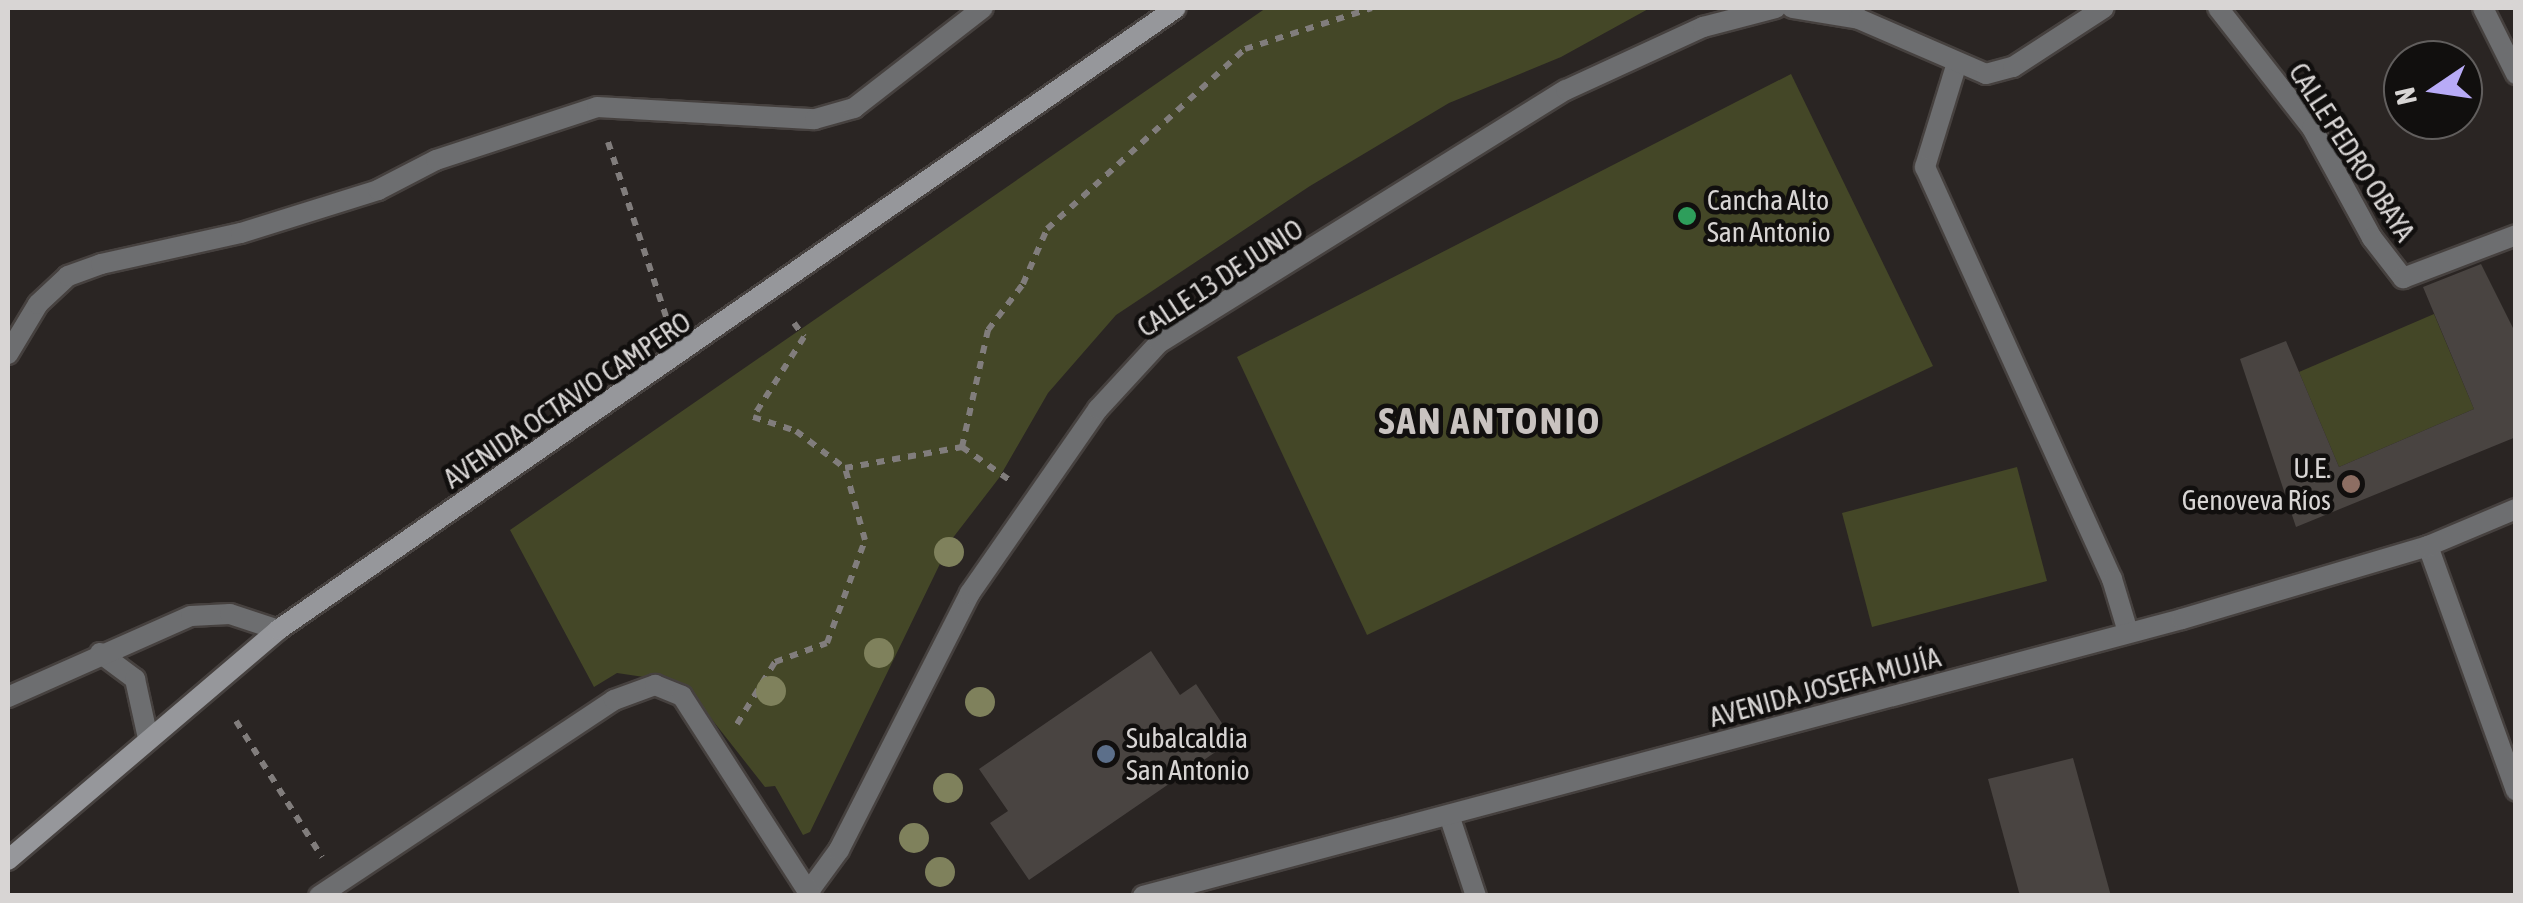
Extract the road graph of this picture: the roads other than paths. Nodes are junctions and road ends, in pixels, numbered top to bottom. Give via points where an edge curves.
1 (983, 8) edge
2 (1176, 8) edge
3 (1776, 8) edge
4 (1792, 8) edge
5 (2104, 8) edge
6 (2218, 8) edge
7 (2483, 8) edge
8 (1956, 66) junction
9 (2516, 74) edge
10 (2516, 235) edge
11 (8, 354) edge
12 (2516, 509) edge
13 (2428, 546) junction
14 (278, 630) junction
15 (2128, 632) junction
16 (100, 652) junction
17 (8, 697) edge
18 (148, 738) junction
19 (2516, 790) edge
20 (1450, 818) junction
21 (8, 860) edge
22 (810, 893) edge
23 (319, 896) edge
24 (1143, 896) edge
25 (1476, 896) edge

1 - 11 street via 854,108 815,119 597,107 436,160 378,190 68,276 38,304
2 - 14 main road, AVENIDA OCTAVIO CAMPERO
3 - 22 street, CALLE 13 DE JUNIO via 1702,27 1566,90 1159,344 1098,409 970,593 839,850
4 - 8 street via 1859,19
5 - 8 street via 2013,66 1986,74
6 - 10 street, CALLE PEDRO OBAYA via 2312,128 2372,238 2403,278
7 - 9 street
8 - 15 street via 1925,166 2104,561
12 - 13 street, AVENIDA JOSEFA MUJÍA
13 - 15 street, AVENIDA JOSEFA MUJÍA
13 - 19 street
14 - 16 street via 230,614 192,616
14 - 18 main road, AVENIDA OCTAVIO CAMPERO
15 - 20 street, AVENIDA JOSEFA MUJÍA
16 - 17 street
16 - 18 street via 135,678
18 - 21 main road, AVENIDA OCTAVIO CAMPERO
20 - 24 street, AVENIDA JOSEFA MUJÍA
20 - 25 street
22 - 23 street via 682,696 639,687

